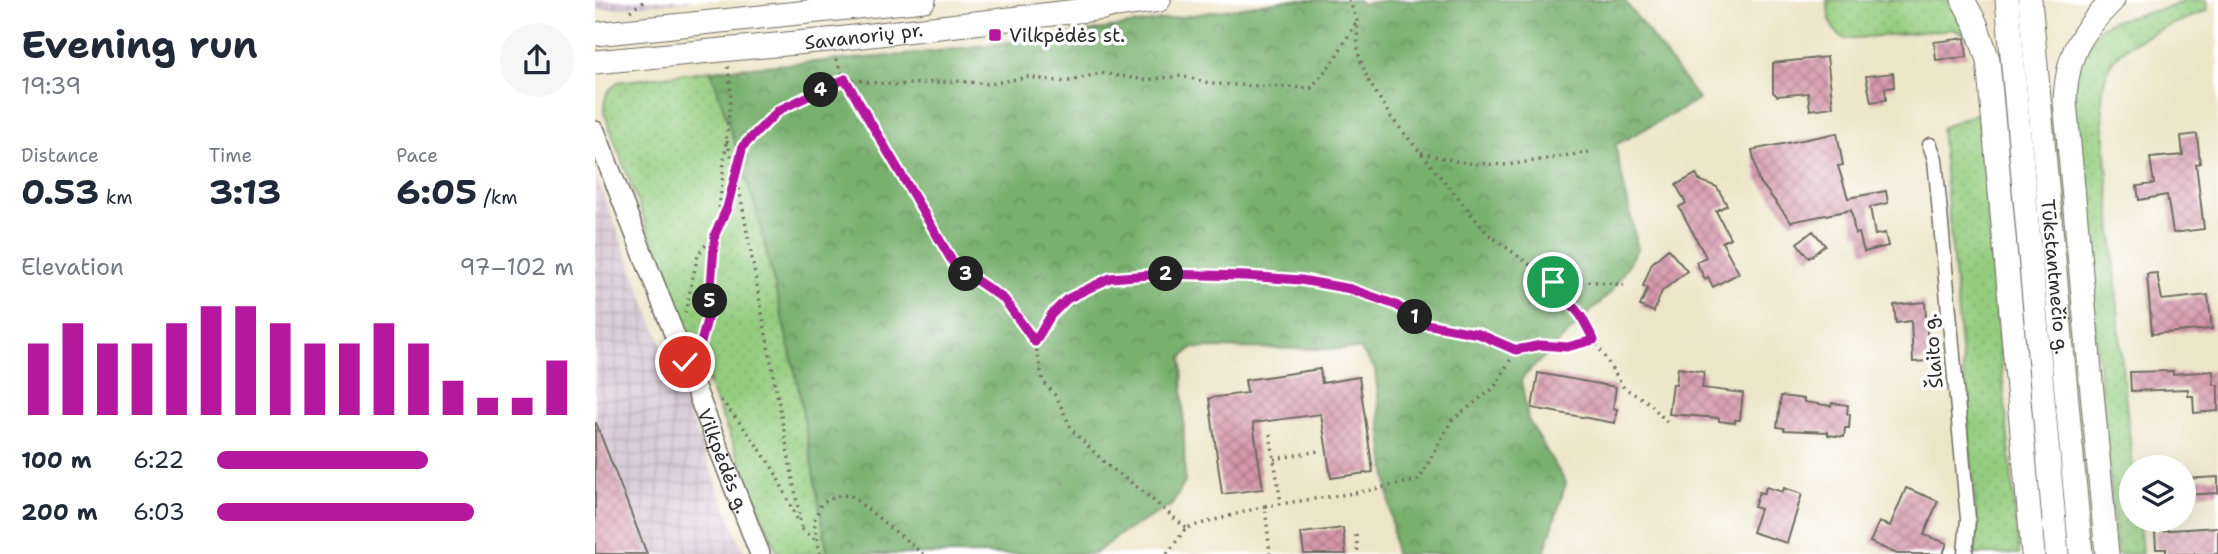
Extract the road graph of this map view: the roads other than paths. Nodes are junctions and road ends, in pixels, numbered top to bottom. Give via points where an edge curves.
1 (924, 0) edge
2 (1130, 0) edge
3 (1159, 0) edge
4 (1963, 0) edge
5 (2007, 0) edge
6 (2030, 0) edge
7 (2113, 0) edge
8 (1103, 8) junction
9 (595, 34) edge
10 (595, 62) edge
11 (595, 131) edge
12 (1930, 145) dead end
13 (760, 554) edge
14 (1965, 554) edge
15 (2033, 554) edge
16 (2057, 554) edge
17 (2081, 554) edge
18 (2106, 554) edge

1 - 9 highway, Savanorių pr.
2 - 8 highway, Savanorių pr.
3 - 8 highway
4 - 15 highway via 1988,60
5 - 16 highway, Tūkstantmečio g.
6 - 17 highway, Tūkstantmečio g.
7 - 18 highway via 2076,45 2065,101
8 - 10 highway, Savanorių pr.
11 - 13 main road, Vilkpėdės g.
12 - 14 street, Šlaito g. via 1935,159 1968,519

